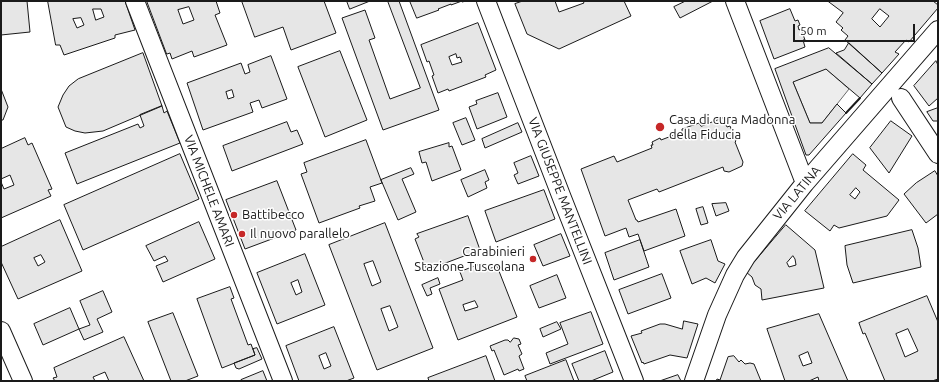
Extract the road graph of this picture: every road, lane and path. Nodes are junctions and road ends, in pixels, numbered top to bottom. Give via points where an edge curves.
1 (134, 1) edge
2 (486, 1) edge
3 (735, 1) edge
4 (938, 30) edge
5 (901, 98) dead end
6 (938, 154) edge
7 (805, 183) junction
8 (1, 331) edge
9 (24, 381) edge
10 (283, 381) edge
11 (634, 381) edge
12 (694, 381) edge

1 - 10 street, VIA MICHELE AMARI
2 - 11 street, VIA GIUSEPPE MANTELLINI
3 - 7 street
4 - 7 street, VIA LATINA
5 - 6 street
7 - 12 street, VIA LATINA via 753,247 735,275 717,315
8 - 9 street

